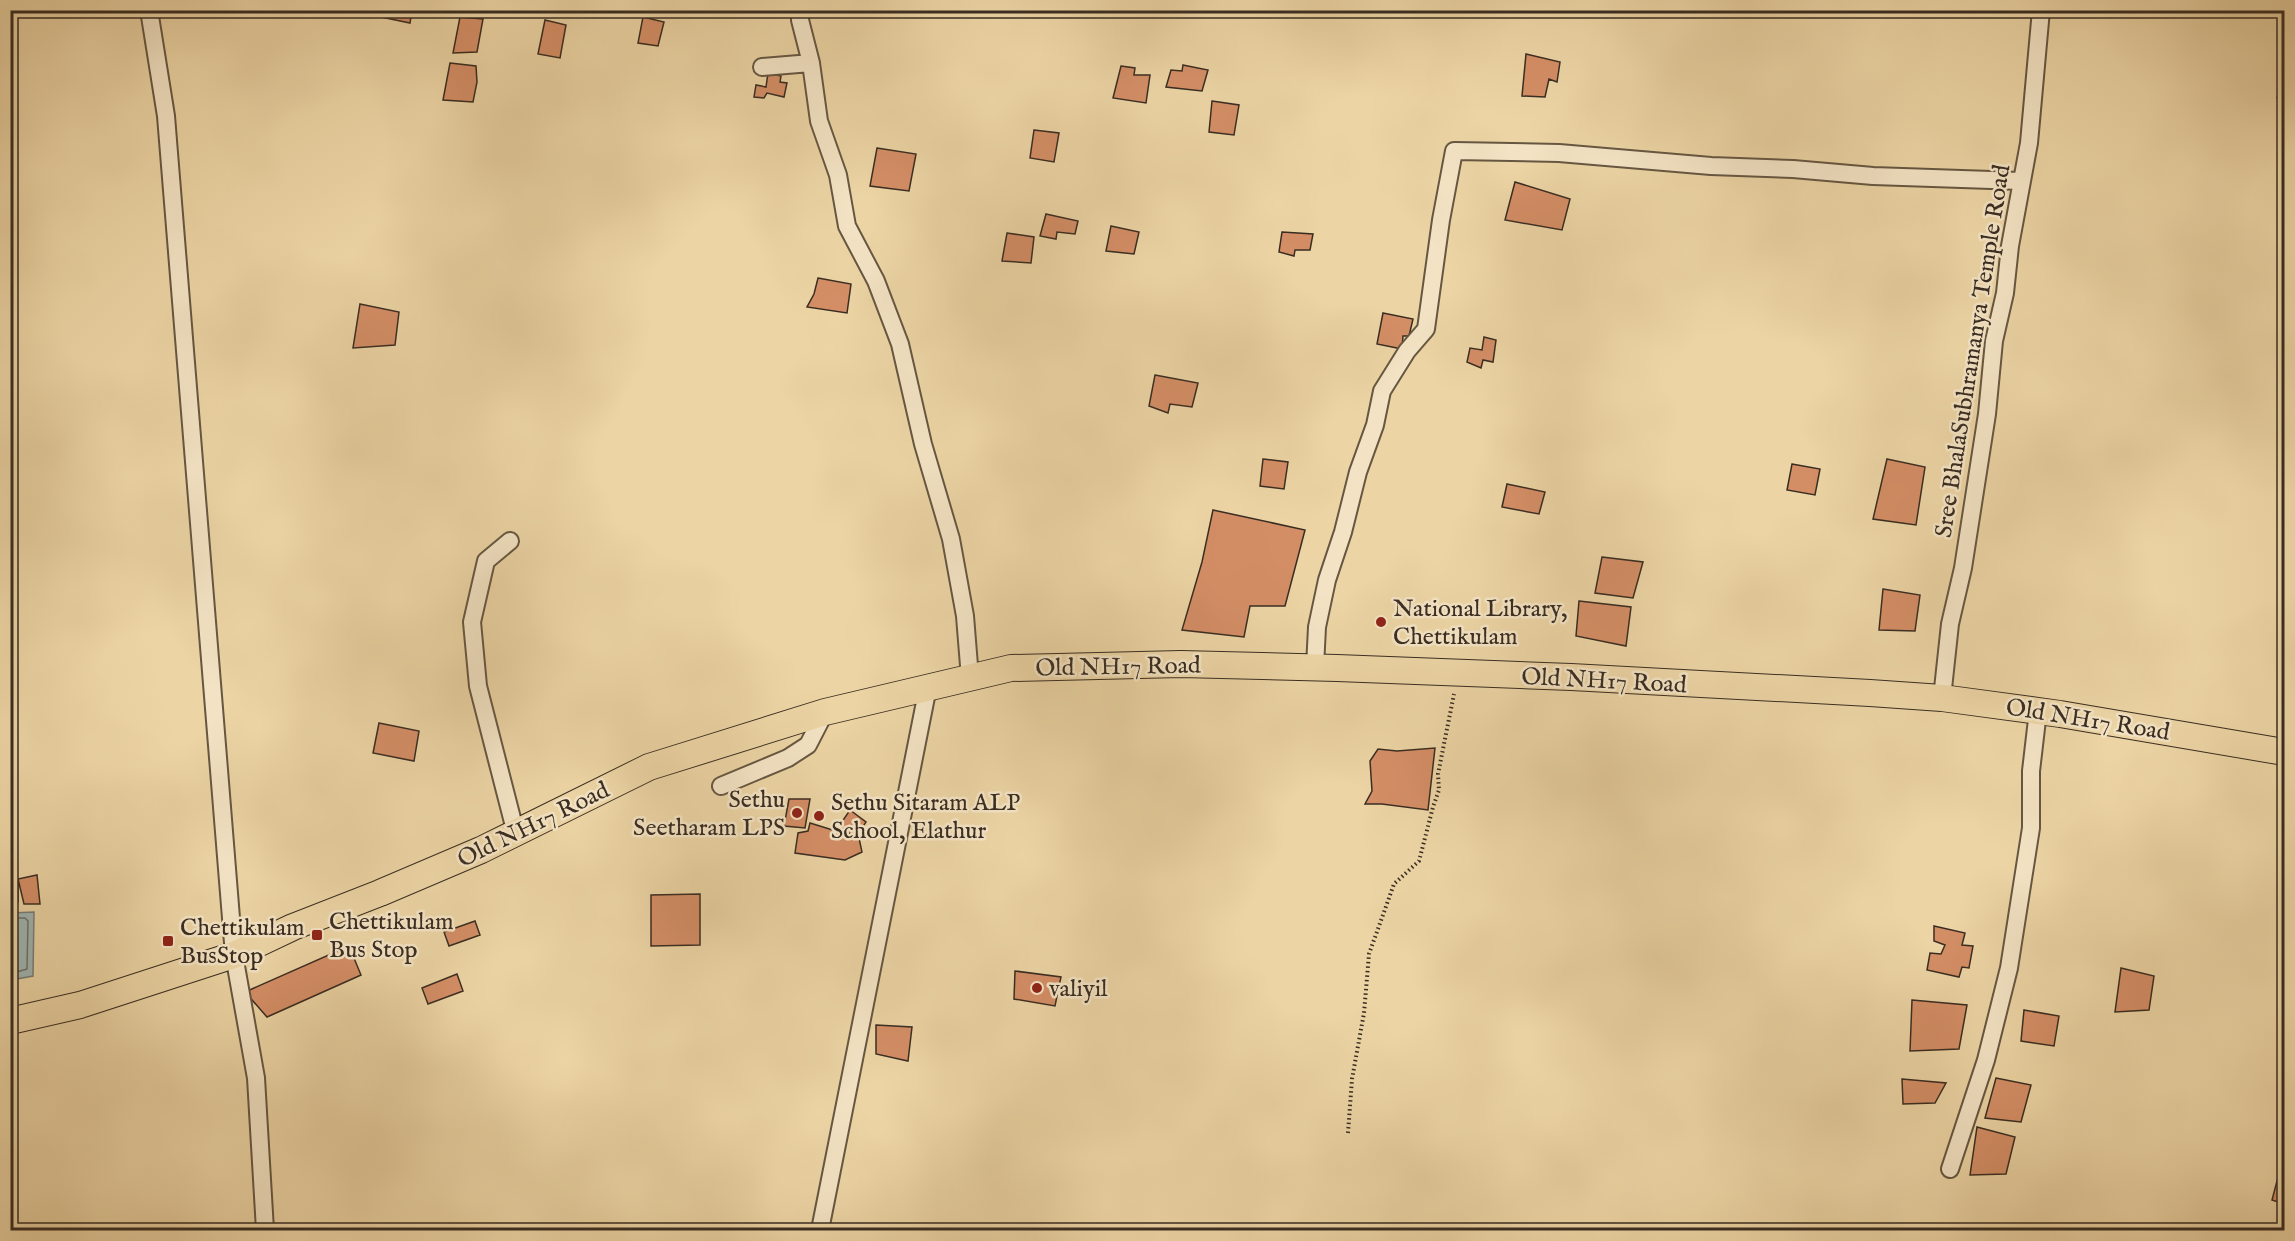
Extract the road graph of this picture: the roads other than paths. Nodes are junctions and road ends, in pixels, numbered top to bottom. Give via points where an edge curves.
1 (150, 10) edge
2 (801, 10) edge
3 (2041, 10) edge
4 (811, 63) junction
5 (762, 67) dead end
6 (2020, 182) junction
7 (510, 541) dead end
8 (1316, 667) junction
9 (970, 678) junction
10 (928, 687) junction
11 (1942, 698) junction
12 (2038, 711) junction
13 (825, 712) junction
14 (2284, 752) edge
15 (721, 786) dead end
16 (516, 834) junction
17 (234, 955) junction
18 (10, 1021) edge
19 (1950, 1169) dead end
20 (265, 1230) edge
21 (820, 1230) edge

1 - 17 street via 166,116
2 - 4 street
3 - 6 street, Sree BhalaSubhramanya Temple Road via 2029,143
4 - 5 street
4 - 9 street via 819,121 838,175 847,226 876,281 900,344 923,444 951,538 965,616
6 - 8 street via 1711,166 1559,153 1454,151 1426,329 1382,391 1327,580 1317,627
6 - 11 street, Sree BhalaSubhramanya Temple Road via 1970,526 1950,624
7 - 16 street via 486,561 472,622 478,686
8 - 9 main road, Old NH17 Road via 1181,664 1011,669
8 - 11 main road, Old NH17 Road
9 - 10 main road, Old NH17 Road
10 - 13 main road, Old NH17 Road
10 - 21 street
11 - 12 main road, Old NH17 Road
12 - 14 main road, Old NH17 Road
12 - 19 street via 2031,771 2031,828 2009,968 1986,1060
13 - 15 street via 808,745 788,758
13 - 16 main road, Old NH17 Road via 649,767
16 - 17 main road, Old NH17 Road
17 - 18 main road, Old NH17 Road via 81,1005
17 - 20 street via 256,1078

